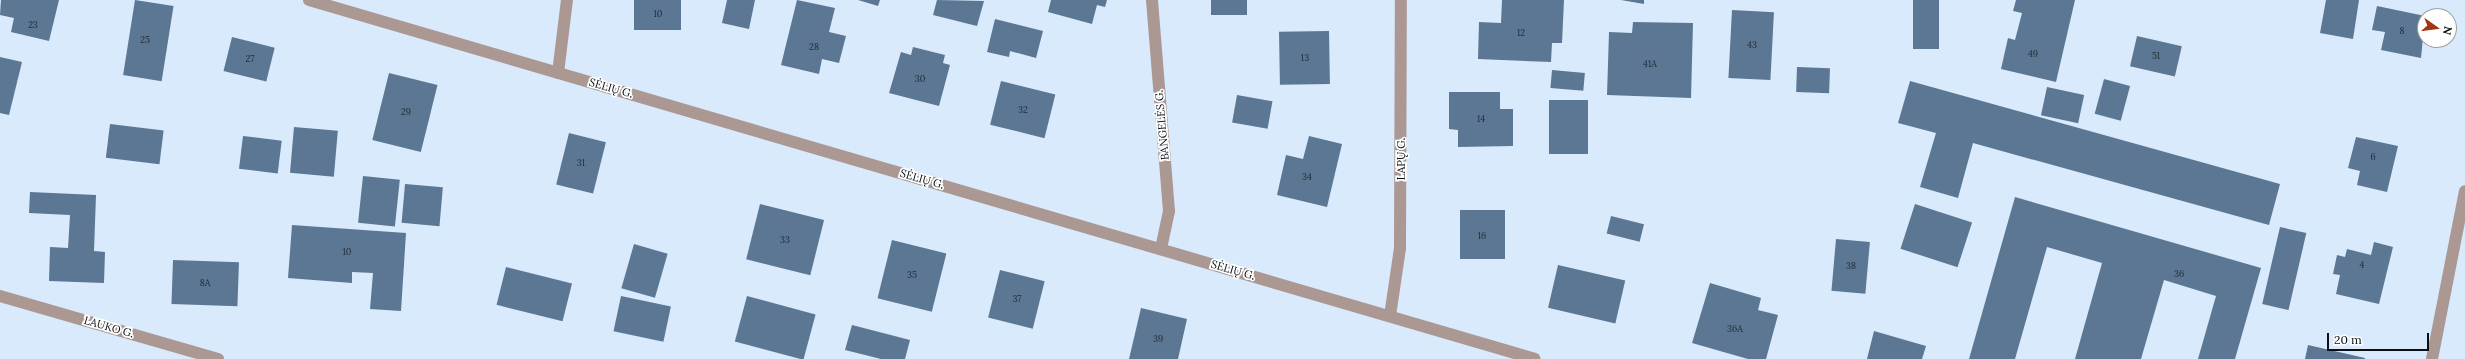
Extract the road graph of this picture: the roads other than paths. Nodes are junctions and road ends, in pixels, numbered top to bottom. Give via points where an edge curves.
1 (309, 0) edge
2 (567, 0) edge
3 (1152, 0) edge
4 (1401, 0) edge
5 (558, 73) junction
6 (2465, 191) edge
7 (1161, 249) junction
8 (0, 296) edge
9 (1390, 316) junction
10 (218, 359) edge
11 (1535, 359) edge
12 (2432, 359) edge

1 - 5 street, SĖLIŲ G.
2 - 5 street
3 - 7 street, BANGELĖS G. via 1169,212
4 - 9 street, LAPŲ G. via 1400,248
5 - 7 street, SĖLIŲ G.
6 - 12 street
7 - 9 street, SĖLIŲ G.
8 - 10 street, LAUKO G.
9 - 11 street, SĖLIŲ G.

